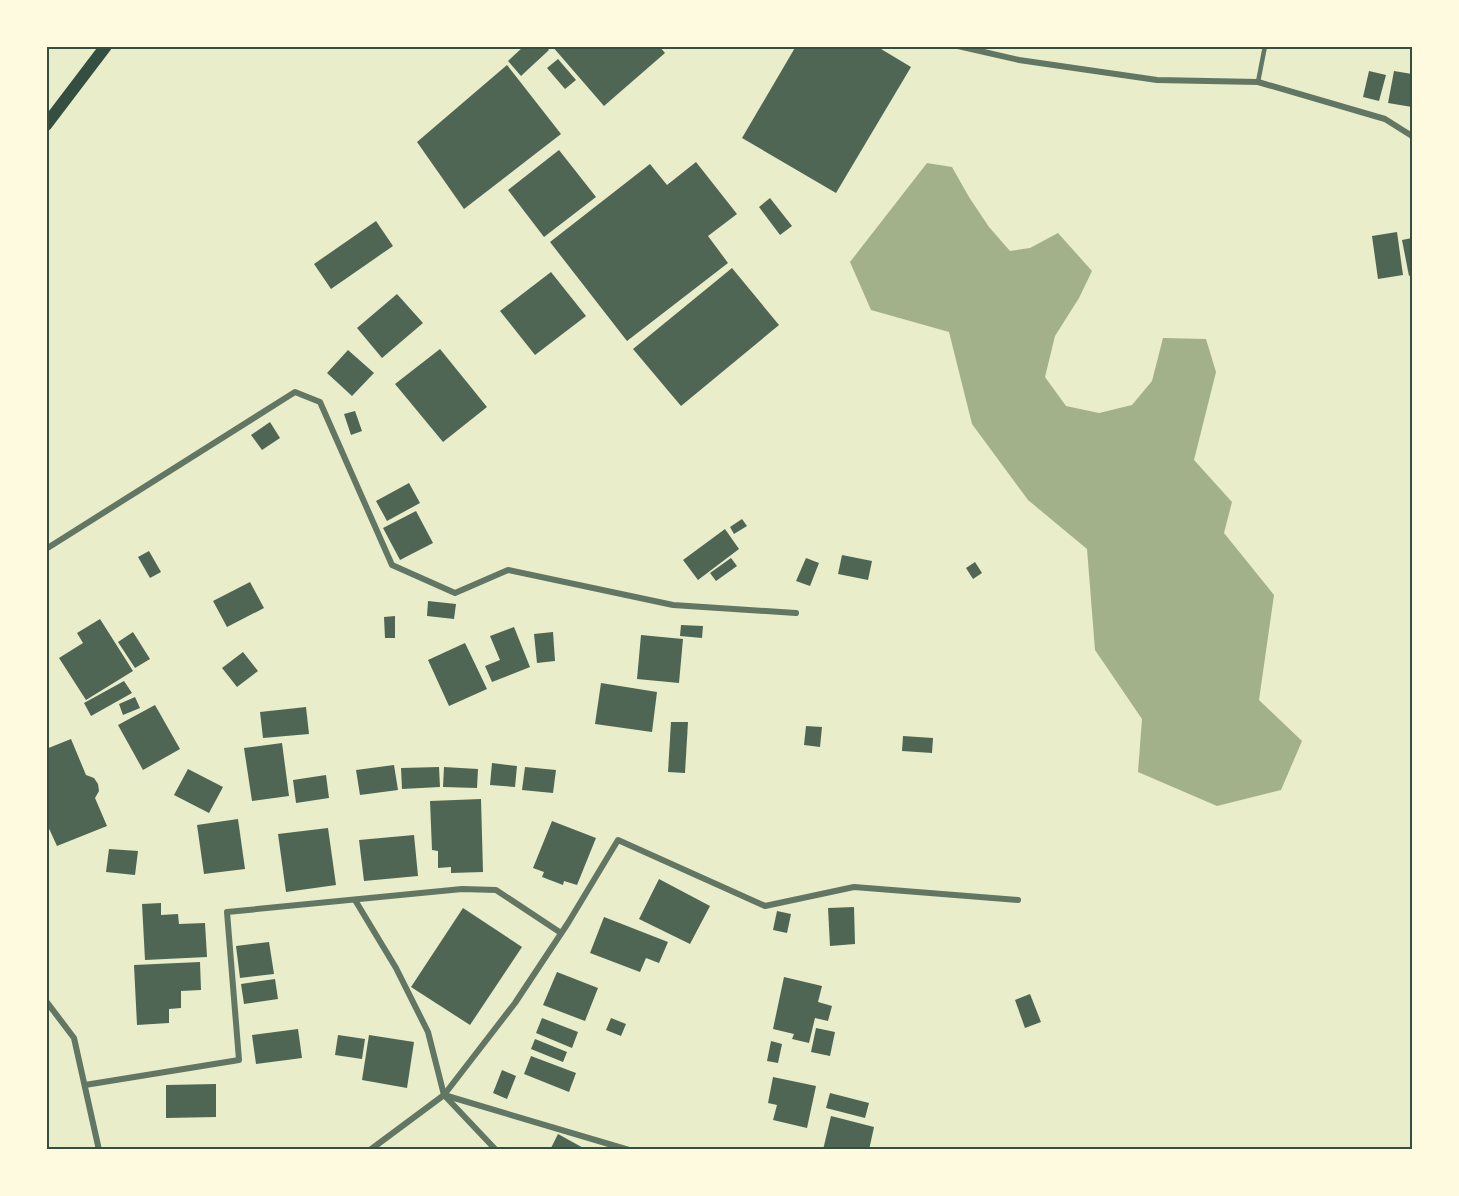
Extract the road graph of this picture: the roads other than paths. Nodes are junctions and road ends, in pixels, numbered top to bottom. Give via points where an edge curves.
1 (106, 46) edge
2 (958, 46) edge
3 (1265, 46) edge
4 (1258, 82) junction
5 (46, 125) edge
6 (1413, 136) edge
7 (46, 549) edge
8 (796, 613) dead end
9 (355, 900) junction
10 (1017, 900) dead end
11 (561, 933) junction
12 (46, 1001) edge
13 (85, 1085) junction
14 (444, 1095) junction
15 (99, 1149) edge
16 (370, 1149) edge
17 (496, 1149) edge
18 (629, 1149) edge

1 - 5 main road
2 - 4 street via 1018,60 1157,80
3 - 4 lane
4 - 6 street via 1385,119
7 - 8 street via 295,392 320,402 392,565 455,593 508,570 674,605
9 - 11 street via 462,889 496,890
9 - 13 street via 227,912 239,1060
9 - 14 street via 428,1032
10 - 11 street via 854,887 765,906 618,840
11 - 14 street via 515,1003
12 - 13 street via 74,1038
13 - 15 street
14 - 16 street
14 - 17 street
14 - 18 street

